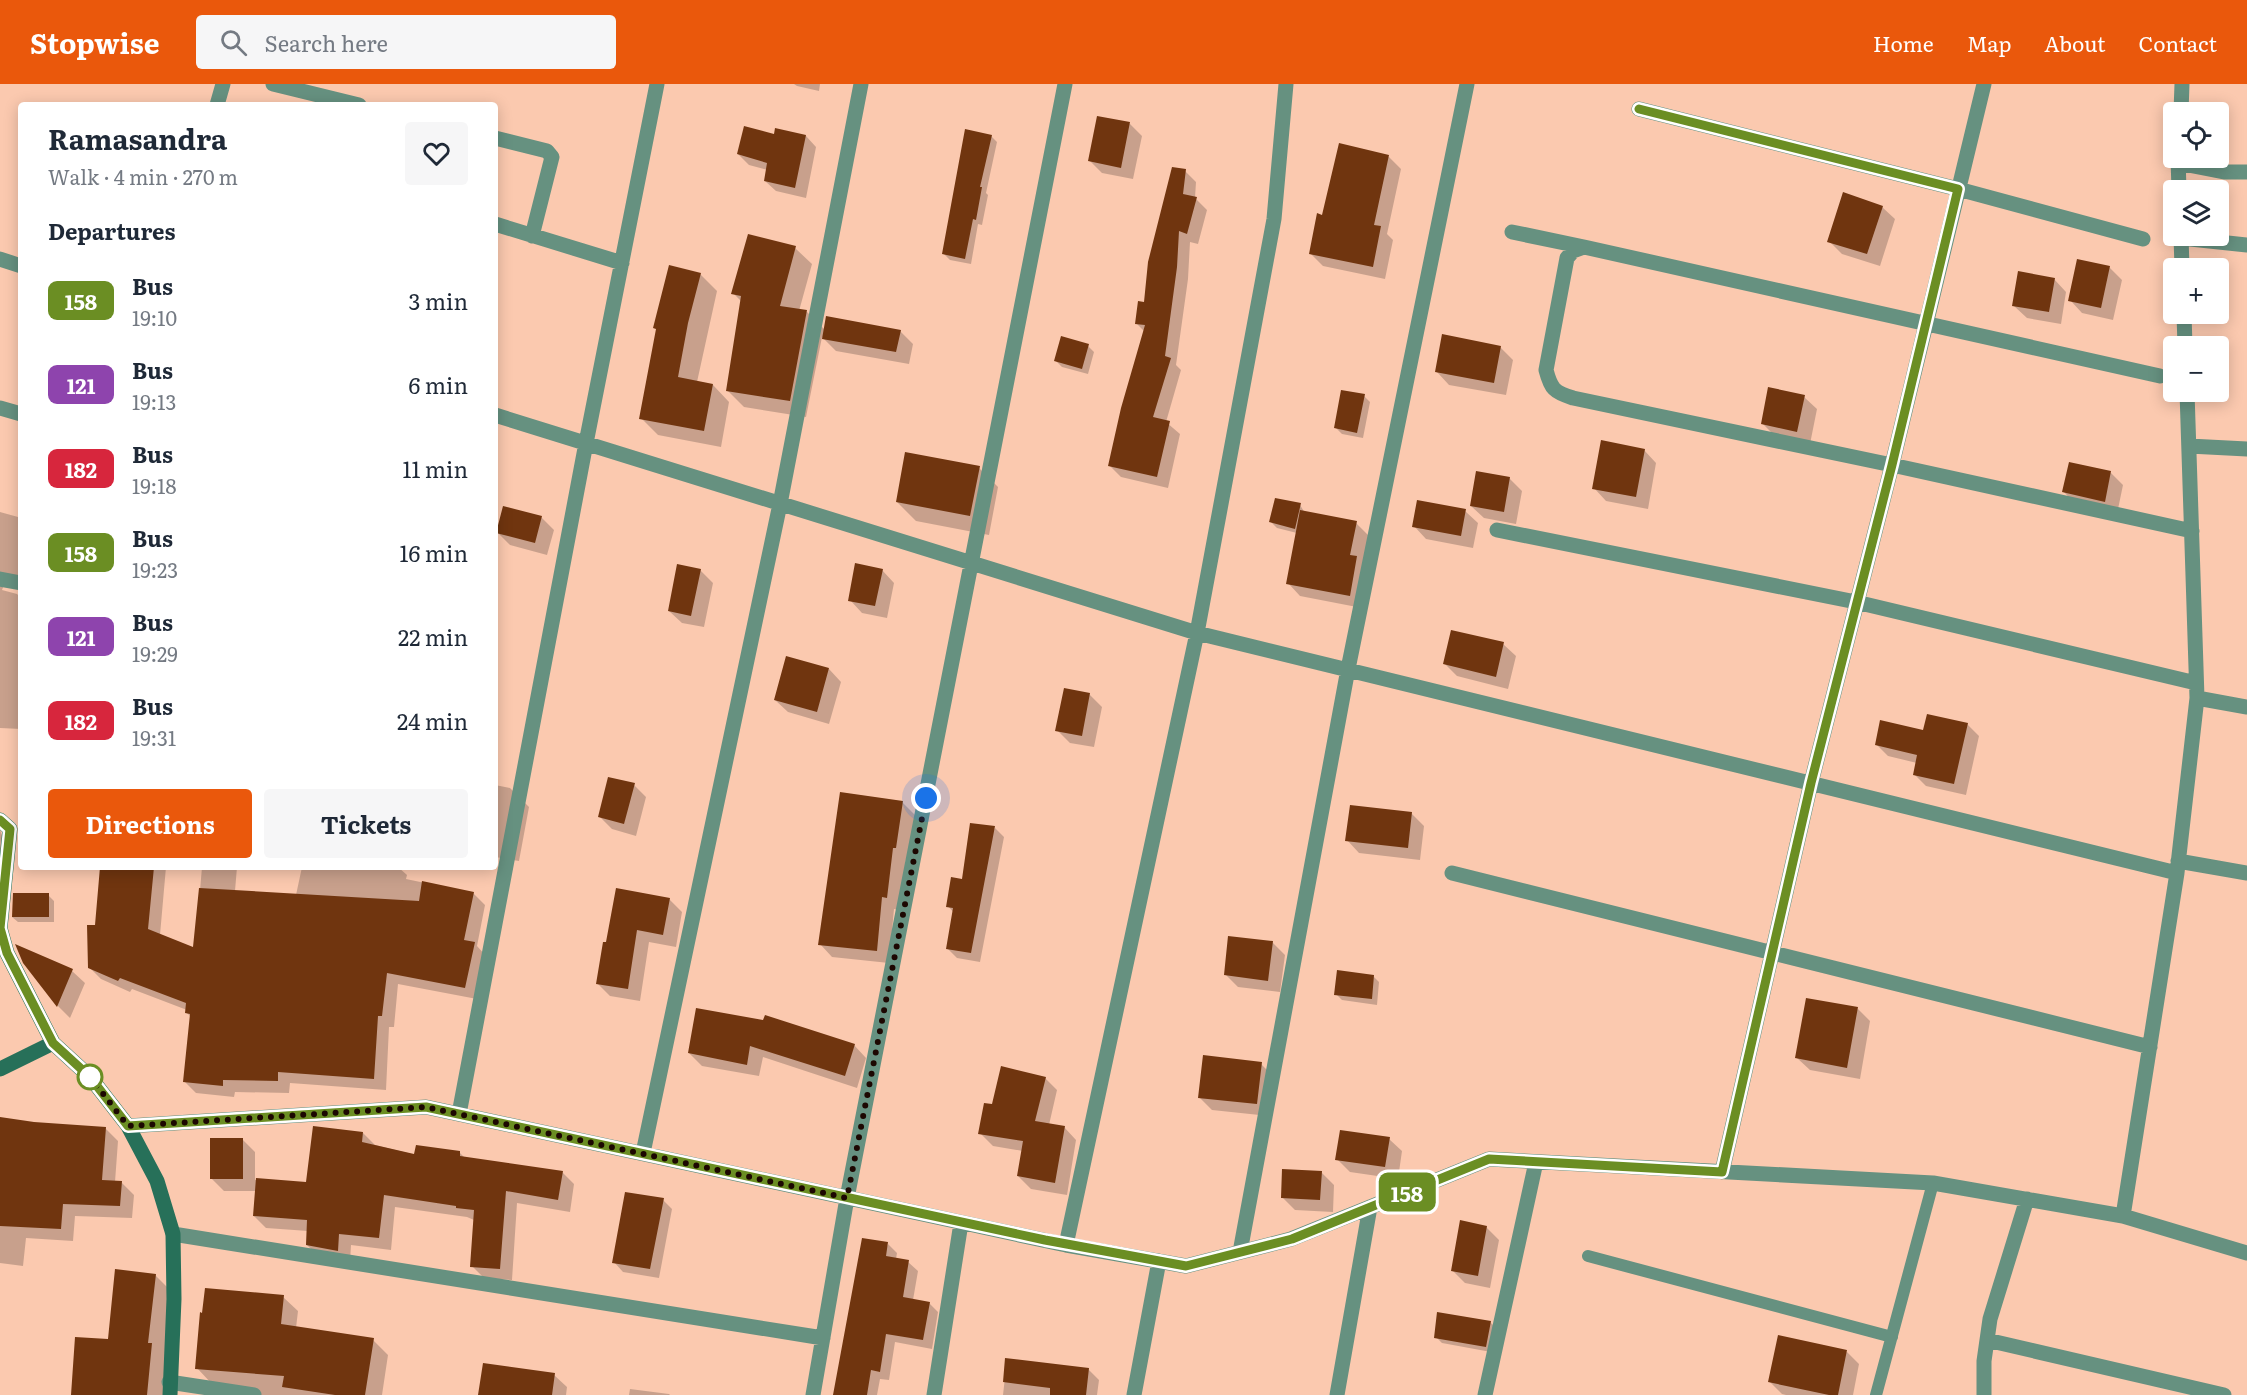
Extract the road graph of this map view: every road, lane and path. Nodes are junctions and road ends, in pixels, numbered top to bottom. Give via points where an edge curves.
1 (223, 84) edge
2 (273, 84) edge
3 (657, 84) edge
4 (861, 84) edge
5 (1065, 84) edge
6 (1286, 84) edge
7 (1467, 84) edge
8 (1984, 84) edge
9 (2182, 84) edge
10 (219, 102) edge
11 (347, 102) edge
12 (2181, 102) edge
13 (1639, 109) dead end
14 (498, 139) edge
15 (2209, 168) edge
16 (2247, 172) edge
17 (1958, 189) junction
18 (498, 226) edge
19 (1512, 232) dead end
20 (532, 236) junction
21 (2143, 239) dead end
22 (2229, 243) edge
23 (2247, 245) edge
24 (1584, 247) junction
25 (0, 259) edge
26 (622, 262) junction
27 (18, 265) edge
28 (1925, 322) junction
29 (2160, 376) dead end
30 (2187, 402) edge
31 (0, 408) edge
32 (18, 413) edge
33 (498, 416) edge
34 (586, 443) junction
35 (2189, 446) junction
36 (2247, 449) edge
37 (1892, 465) junction
38 (780, 504) junction
39 (1497, 530) dead end
40 (2192, 531) junction
41 (972, 563) junction
42 (0, 579) edge
43 (18, 582) edge
44 (1856, 602) junction
45 (1197, 633) junction
46 (1348, 669) junction
47 (2197, 691) junction
48 (2247, 707) edge
49 (1811, 783) junction
50 (10, 826) edge
51 (2178, 867) junction
52 (1452, 873) dead end
53 (2247, 873) edge
54 (1772, 952) junction
55 (53, 1043) junction
56 (2150, 1047) junction
57 (0, 1069) edge
58 (459, 1114) junction
59 (128, 1126) junction
60 (643, 1154) junction
61 (1536, 1162) junction
62 (1722, 1172) junction
63 (1933, 1183) junction
64 (847, 1198) junction
65 (2027, 1199) junction
66 (1370, 1208) junction
67 (2123, 1216) junction
68 (962, 1223) junction
69 (173, 1234) junction
70 (1066, 1245) junction
71 (1240, 1252) junction
72 (2247, 1253) edge
73 (1588, 1256) dead end
74 (1159, 1261) junction
75 (1892, 1337) junction
76 (823, 1338) junction
77 (1987, 1340) junction
78 (170, 1388) edge
79 (254, 1395) edge
80 (813, 1395) edge
81 (934, 1395) edge
82 (1134, 1395) edge
83 (1337, 1395) edge
84 (1485, 1395) edge
85 (1876, 1395) edge
86 (1984, 1395) edge
87 (2224, 1395) edge

1 - 10 street
2 - 11 street
3 - 26 street
4 - 38 street
5 - 41 street
6 - 45 street via 1274,219
7 - 46 street
8 - 17 street
9 - 12 street
13 - 17 street
14 - 20 street via 547,152 552,157
15 - 16 street
17 - 21 street
17 - 28 street
18 - 20 street
19 - 24 street
20 - 26 street
22 - 23 street
24 - 28 street
24 - 37 street via 1567,258 1546,370 1557,393
25 - 27 street
26 - 34 street
28 - 29 street
28 - 37 street
30 - 35 street
31 - 32 street
33 - 34 street
34 - 38 street
34 - 58 street
35 - 36 street
35 - 40 street
37 - 40 street
37 - 44 street
38 - 41 street
38 - 60 street
39 - 44 street
40 - 47 street
41 - 45 street
41 - 64 street
42 - 43 street
44 - 47 street
44 - 49 street
45 - 46 street
45 - 70 street
46 - 49 street
46 - 71 street
47 - 48 street
47 - 51 street
49 - 51 street
49 - 54 street
50 - 55 street via 2,942
51 - 53 street
51 - 56 street
52 - 54 street
54 - 56 street
54 - 62 street
55 - 57 street
55 - 59 street via 90,1077
56 - 67 street
58 - 59 street via 426,1107
58 - 60 street
59 - 69 street via 157,1181
60 - 64 street
61 - 62 street
61 - 66 street via 1489,1159
61 - 84 street
62 - 63 street
63 - 65 street
63 - 75 lane
64 - 68 street
64 - 76 street
65 - 67 street
65 - 77 street
66 - 71 street via 1292,1239
66 - 83 street
67 - 72 street
68 - 70 street
68 - 81 street
69 - 76 street
69 - 78 street
70 - 74 street
71 - 74 street via 1186,1266
73 - 75 lane
74 - 82 street
75 - 85 lane
76 - 80 street
77 - 86 street
77 - 87 street
78 - 79 street

